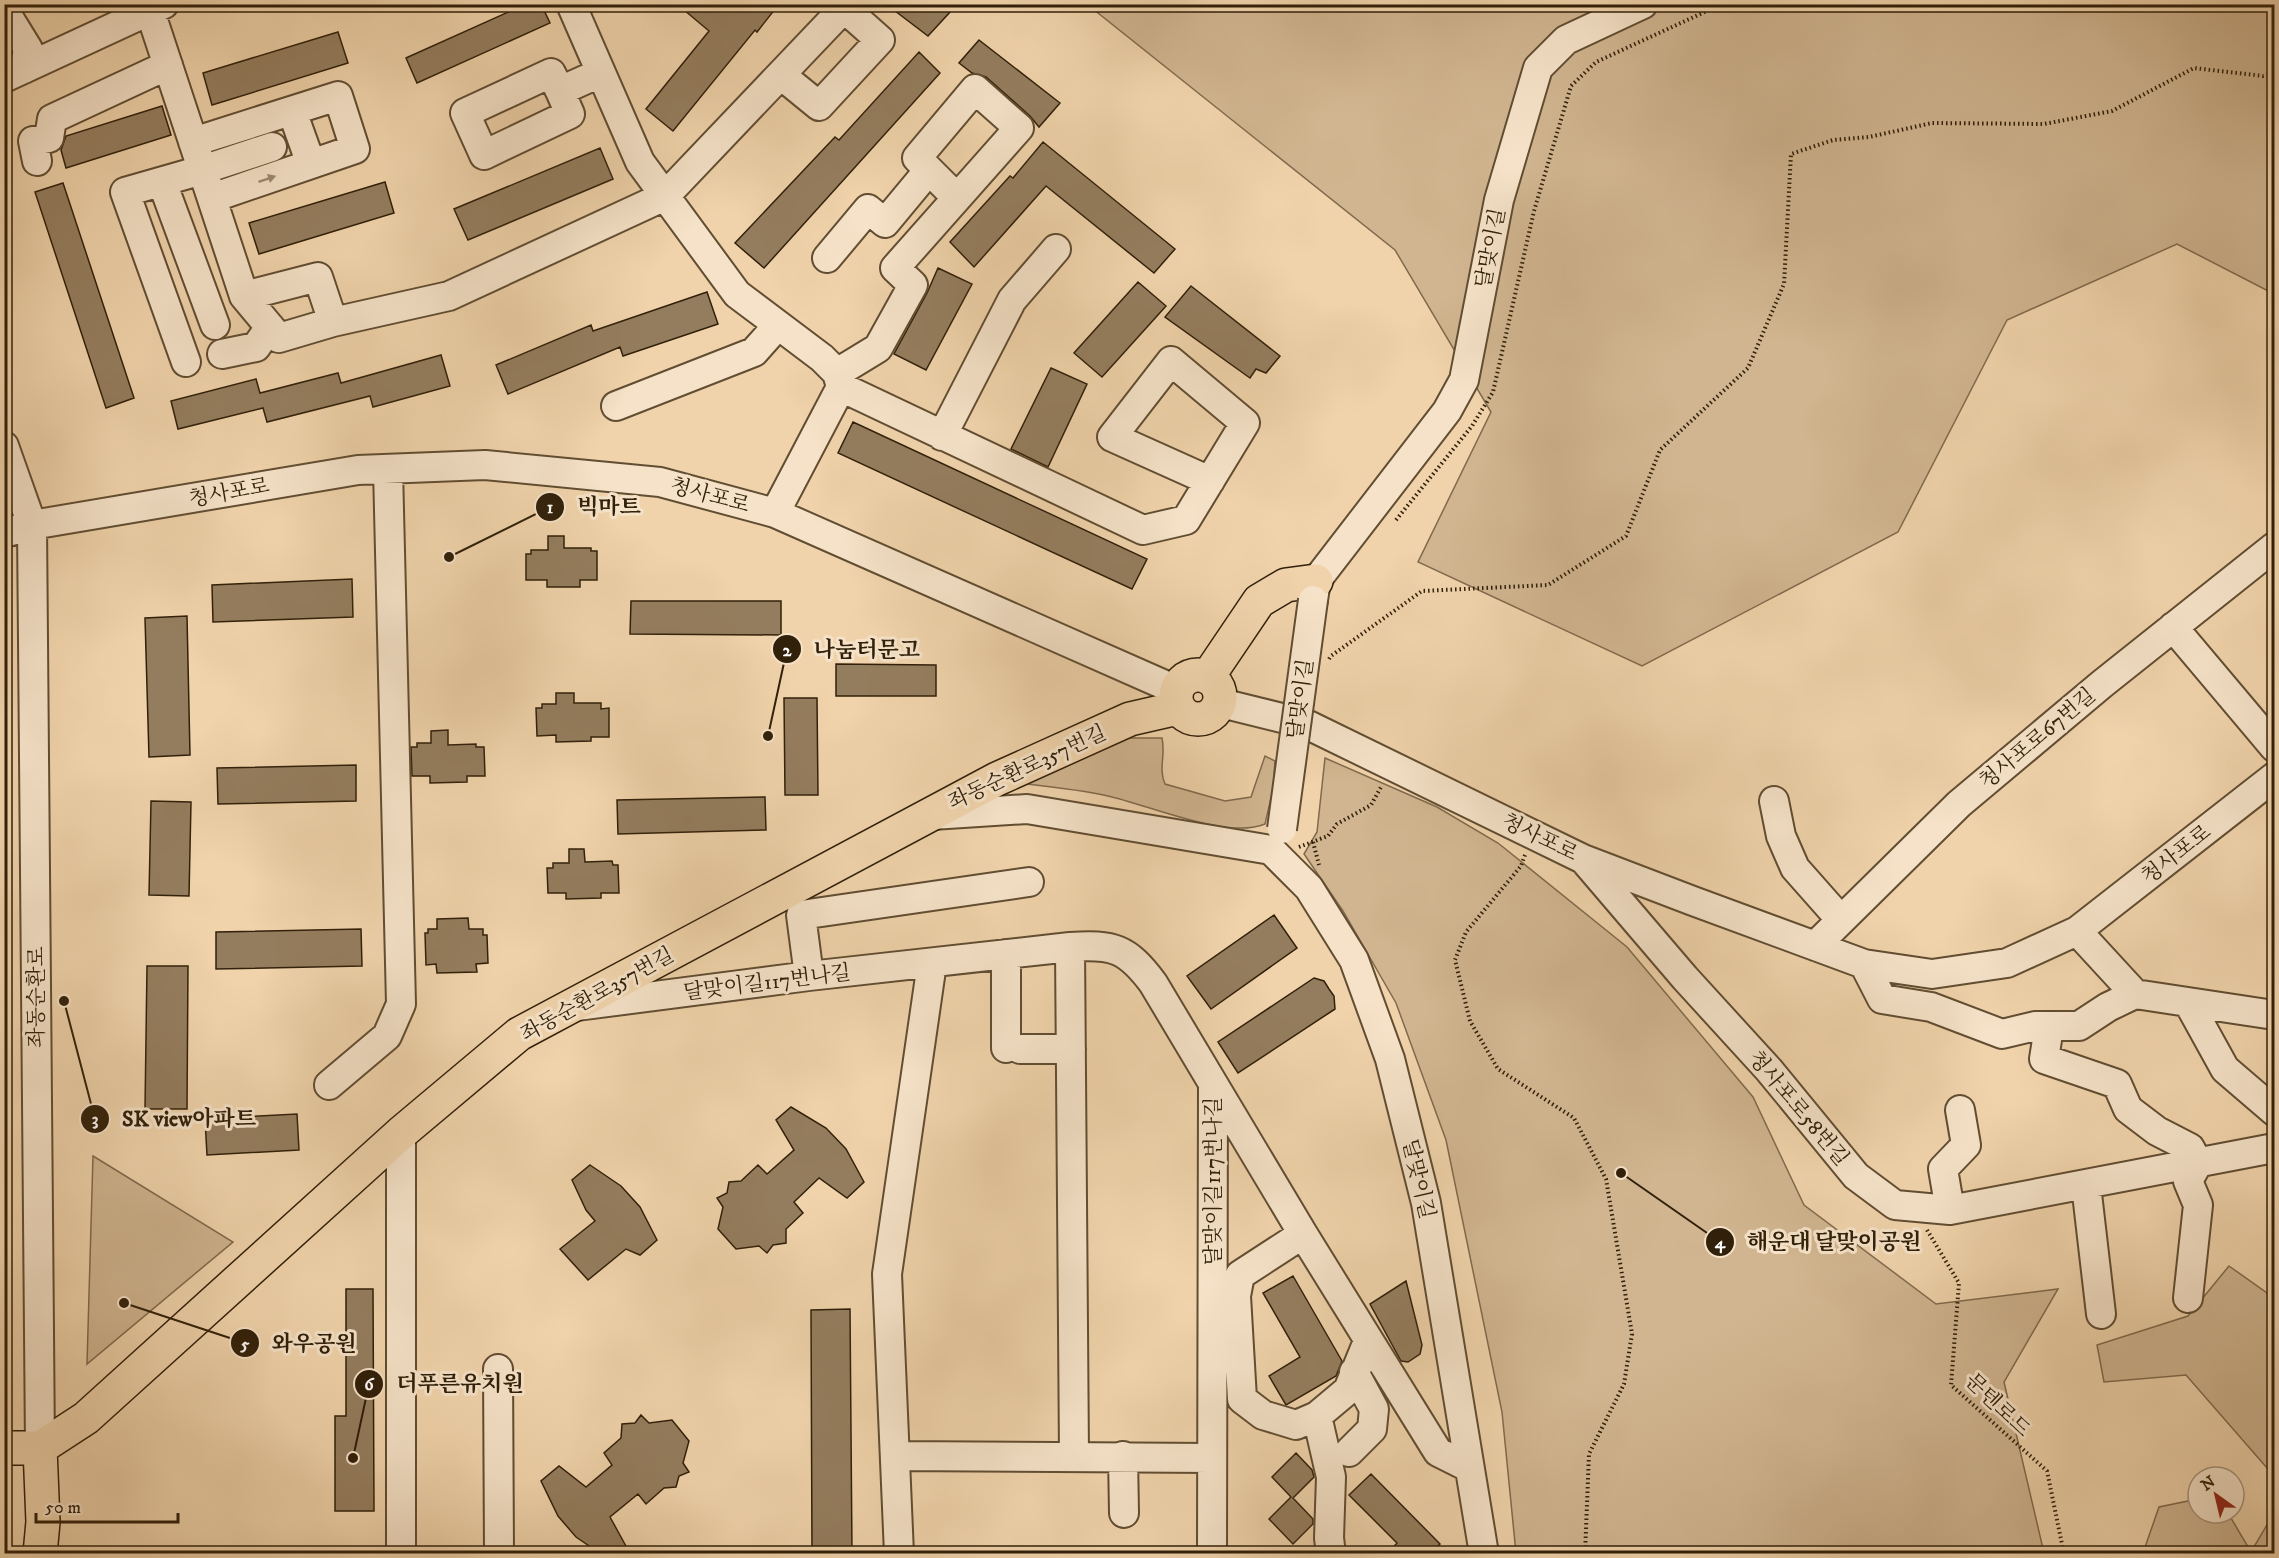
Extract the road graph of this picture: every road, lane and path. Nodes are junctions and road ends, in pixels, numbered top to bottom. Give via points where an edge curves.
1 (570, 4) edge
2 (1643, 4) edge
3 (1722, 4) edge
4 (157, 8) edge
5 (4, 10) edge
6 (168, 65) junction
7 (600, 73) junction
8 (14, 74) edge
9 (2274, 74) edge
10 (782, 75) dead end
11 (560, 91) dead end
12 (292, 111) junction
13 (193, 142) junction
14 (272, 147) dead end
15 (37, 161) dead end
16 (311, 164) junction
17 (202, 170) junction
18 (929, 170) junction
19 (162, 182) junction
20 (665, 196) junction
21 (212, 198) junction
22 (957, 198) junction
23 (1056, 249) dead end
24 (826, 258) dead end
25 (257, 311) junction
26 (333, 322) junction
27 (215, 325) junction
28 (778, 325) junction
29 (222, 354) dead end
30 (839, 380) junction
31 (616, 406) dead end
32 (942, 436) junction
33 (4, 446) edge
34 (388, 469) junction
35 (1210, 481) junction
36 (775, 513) junction
37 (32, 525) junction
38 (1389, 527) dead end
39 (4, 533) edge
40 (2274, 547) edge
41 (1315, 590) junction
42 (2173, 627) junction
43 (1327, 665) dead end
44 (1215, 689) junction
45 (1177, 699) junction
46 (2274, 747) edge
47 (2274, 777) edge
48 (1381, 787) dead end
49 (1774, 801) dead end
50 (926, 816) junction
51 (1276, 839) junction
52 (1313, 842) junction
53 (1308, 844) dead end
54 (1527, 852) dead end
55 (1583, 859) junction
56 (1320, 866) dead end
57 (1029, 882) dead end
58 (1841, 920) junction
59 (2077, 931) junction
60 (1815, 946) junction
61 (1070, 947) junction
62 (1006, 954) junction
63 (932, 963) junction
64 (1864, 964) junction
65 (809, 976) junction
66 (2135, 994) junction
67 (2188, 1002) junction
68 (571, 1007) junction
69 (2274, 1015) edge
70 (2049, 1028) junction
71 (1071, 1050) junction
72 (1213, 1084) junction
73 (329, 1085) dead end
74 (1960, 1110) dead end
75 (2274, 1111) edge
76 (401, 1133) junction
77 (2274, 1148) edge
78 (2198, 1163) junction
79 (2086, 1185) junction
80 (1914, 1207) junction
81 (1950, 1210) junction
82 (1303, 1234) junction
83 (2188, 1298) dead end
84 (2101, 1314) dead end
85 (1368, 1341) junction
86 (498, 1369) dead end
87 (1354, 1372) junction
88 (1317, 1416) junction
89 (40, 1448) junction
90 (4, 1449) edge
91 (1349, 1452) dead end
92 (1074, 1455) junction
93 (897, 1456) junction
94 (1123, 1456) junction
95 (1212, 1458) junction
96 (1468, 1467) junction
97 (1124, 1513) dead end
98 (1324, 1548) edge
99 (40, 1554) edge
100 (401, 1554) edge
101 (499, 1554) edge
102 (899, 1554) edge
103 (1212, 1554) edge
104 (1484, 1554) edge
105 (1584, 1554) edge
106 (2064, 1554) edge

1 - 7 street
2 - 41 street, 달맞이길 via 1566,40 1538,68 1499,200 1464,380 1447,411
3 - 38 path via 1596,62 1571,86 1534,211 1493,392 1472,426
4 - 6 street
4 - 8 street
5 - 8 street via 28,49
6 - 13 street
6 - 15 street via 52,119 49,138 33,141
7 - 11 street
7 - 20 street via 640,162
9 - 43 path via 2194,68 2112,111 2044,124 1932,123 1869,137 1833,140 1791,154 1784,284 1748,368 1660,450 1626,536 1548,585 1422,591 1331,656
10 - 20 street
12 - 13 street
12 - 16 street
12 - 16 street via 338,96 355,149
13 - 17 street
14 - 17 street
21 -> 16 street
17 - 19 street
17 - 21 street
18 - 22 street
18 - 22 street via 917,158 975,88 1018,128
18 - 24 street via 885,223 868,209
19 - 27 street
19 - 27 street via 126,192 182,351
20 - 26 street via 449,296
20 - 28 street via 737,294
21 - 25 street
22 - 30 street via 895,268 913,285 878,348
23 - 32 street via 1012,300
25 - 26 street via 279,338
25 - 26 street via 318,277
25 - 27 street
25 - 29 street via 256,346
28 - 30 street
28 - 31 street via 754,352
30 - 32 street
30 - 36 street
32 - 35 street via 1143,530 1186,520
33 - 37 street, 좌동순환로
34 - 36 street, 청사포로 via 485,465 660,482
34 - 37 street, 청사포로 via 358,470
34 - 73 street via 401,1004 387,1036
35 - 35 street via 1245,423 1171,361 1112,437
36 - 45 street, 청사포로
37 - 39 street, 청사포로
37 - 89 street, 좌동순환로
40 - 42 street, 청사포로67번길
41 - 44 main road via 1286,585 1259,601
41 - 51 street, 달맞이길, bridge
42 - 46 street
42 - 58 street, 청사포로67번길 via 1959,804
44 - 45 main road, 좌동순환로357번길 via 1190,678
44 - 55 street, 청사포로 via 1306,724
45 - 50 main road, 좌동순환로357번길 via 997,779
47 - 59 street, 청사포로
48 - 52 path via 1371,805 1338,824 1328,836
49 - 58 street via 1781,836 1795,868
50 - 51 street via 1027,809
50 - 68 main road, 좌동순환로357번길
51 - 96 street, 달맞이길 via 1354,960 1390,1059 1426,1203
52 - 53 path
52 - 56 path
54 - 105 path via 1521,866 1466,932 1455,960 1470,1021 1498,1069 1574,1118 1606,1179 1632,1334 1624,1384 1589,1454
55 - 60 street, 청사포로
55 - 80 street, 청사포로58번길 via 1769,1070 1856,1176 1895,1205
57 - 65 street via 801,915
58 - 60 street, 청사포로67번길
59 - 64 street, 청사포로 via 2007,963 1932,974
59 - 66 street
60 - 64 street, 청사포로
61 - 62 street, 달맞이길117번나길
61 - 71 street
61 - 72 street, 달맞이길117번나길 via 1102,945 1122,950 1141,966
62 - 63 street, 달맞이길117번나길
62 - 71 street via 1013,1048
63 - 65 street, 달맞이길117번나길
63 - 93 street via 887,1274
64 - 70 street via 1882,999 1931,1007 2002,1034 2035,1026
65 - 68 street, 달맞이길117번나길
66 - 67 street
66 - 70 street via 2079,1026
67 - 69 street
67 - 75 street via 2225,1069
68 - 76 main road, 좌동순환로357번길 via 519,1034
70 - 78 street via 2044,1059 2117,1084 2128,1109 2157,1131 2190,1148
71 - 92 street
72 - 82 street
72 - 95 street, 달맞이길117번나길
74 - 81 street via 1966,1145 1943,1169
76 - 89 main road, 좌동순환로357번길 via 86,1418
76 - 100 street
77 - 78 street, 청사포로58번길
78 - 79 street, 청사포로58번길
78 - 83 street via 2188,1181 2198,1205
79 - 81 street, 청사포로58번길
79 - 84 street
80 - 81 street, 청사포로58번길
80 - 106 path, 문텐로드 via 1959,1282 1951,1385 2047,1471
82 - 85 street
82 - 88 street via 1240,1275 1236,1296 1242,1400 1263,1415 1296,1425
85 - 87 street
85 - 96 street via 1438,1452
86 - 101 street
87 - 88 street via 1348,1390
87 - 91 street via 1374,1409 1372,1429
88 - 98 street via 1331,1477
89 - 90 main road
89 - 99 main road, 좌동순환로
92 - 93 street
92 - 94 street
93 - 102 street
94 - 95 street
94 - 97 street
95 - 103 street, 달맞이길117번나길
96 - 104 street, 달맞이길

